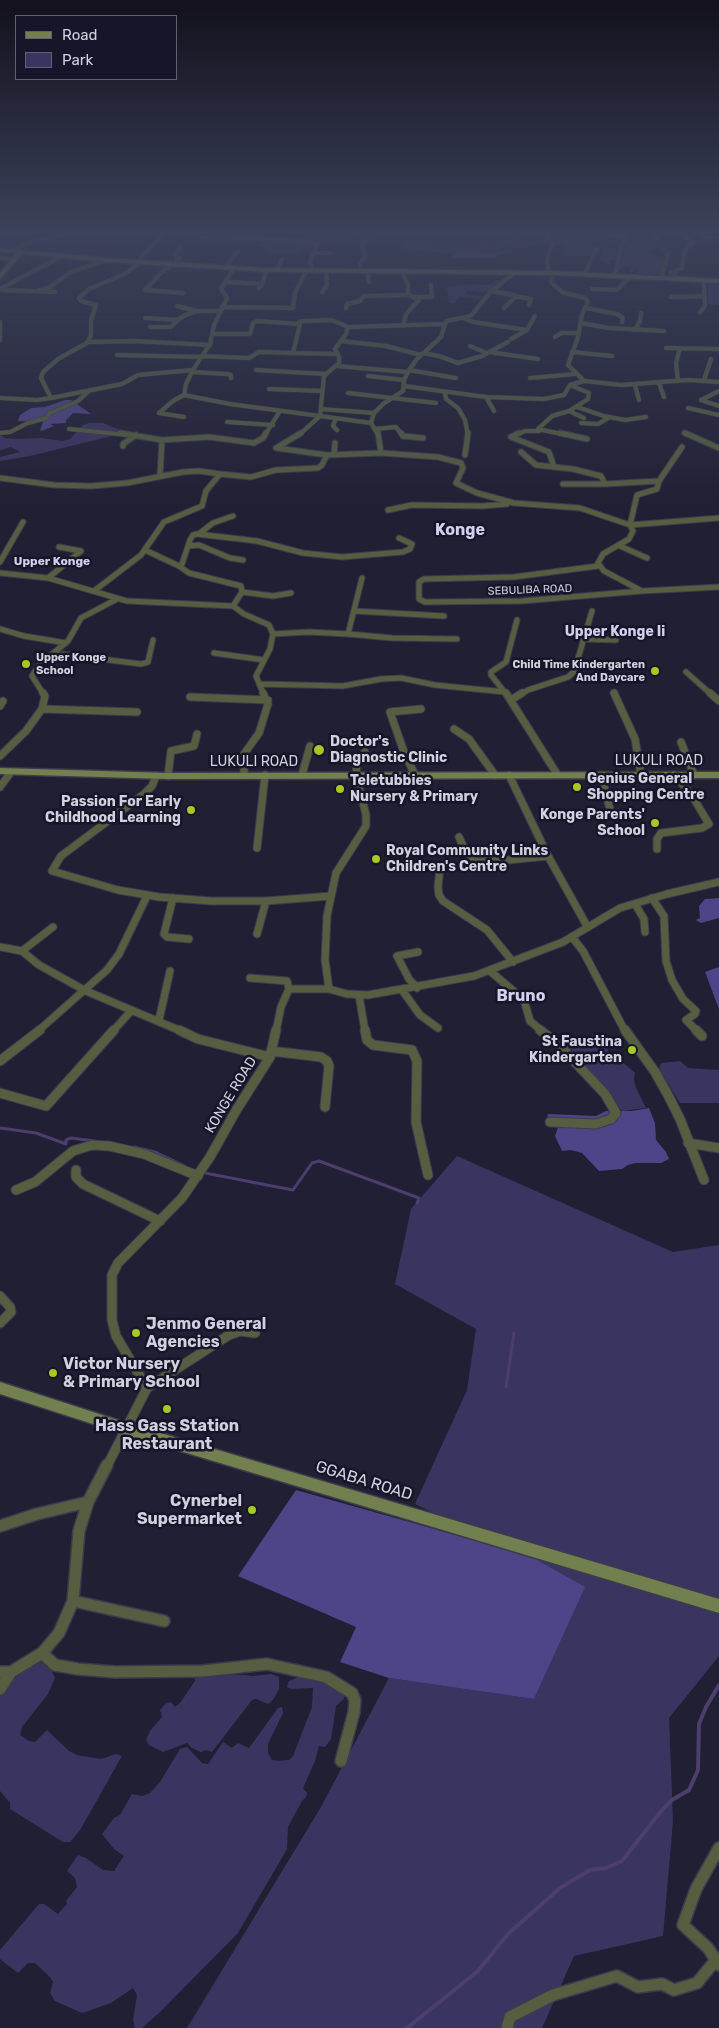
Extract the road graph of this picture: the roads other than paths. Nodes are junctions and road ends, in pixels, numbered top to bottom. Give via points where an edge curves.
1 (348, 327) edge
2 (92, 328) edge
3 (214, 328) edge
4 (252, 328) edge
5 (299, 328) edge
6 (443, 328) edge
7 (511, 328) edge
8 (580, 328) edge
9 (607, 328) edge
10 (527, 330) joint
11 (635, 330) joint
12 (664, 331) dead end
13 (579, 333) junction
14 (212, 334) junction
15 (555, 337) dead end
16 (341, 341) junction
17 (88, 342) junction
18 (210, 345) junction
19 (470, 346) dead end
20 (666, 348) dead end
21 (680, 348) junction
22 (719, 349) edge
23 (572, 352) junction
24 (293, 353) junction
25 (488, 353) junction
26 (338, 354) junction
27 (422, 354) junction
28 (117, 356) dead end
29 (612, 356) dead end
30 (202, 357) junction
31 (538, 359) dead end
32 (711, 359) dead end
33 (337, 366) junction
34 (256, 370) dead end
35 (192, 371) junction
36 (408, 371) junction
37 (326, 374) junction
38 (575, 374) junction
39 (368, 376) dead end
40 (231, 378) dead end
41 (456, 378) dead end
42 (530, 378) dead end
43 (404, 380) junction
44 (704, 380) junction
45 (584, 381) junction
46 (678, 381) junction
47 (719, 382) edge
48 (660, 383) junction
49 (570, 385) junction
50 (634, 385) junction
51 (404, 386) junction
52 (269, 389) dead end
53 (90, 390) junction
54 (300, 391) junction
55 (322, 391) junction
56 (719, 391) edge
57 (348, 393) dead end
58 (445, 393) junction
59 (184, 395) junction
60 (486, 397) junction
61 (664, 397) dead end
62 (0, 398) edge
63 (51, 398) junction
64 (390, 398) junction
65 (295, 399) dead end
66 (639, 400) dead end
67 (436, 403) dead end
68 (577, 406) junction
69 (719, 406) edge
70 (688, 408) dead end
71 (321, 409) junction
72 (719, 410) edge
73 (280, 411) junction
74 (494, 411) dead end
75 (569, 411) junction
76 (374, 413) junction
77 (713, 413) junction
78 (719, 415) edge
79 (320, 416) junction
80 (184, 417) dead end
81 (610, 417) junction
82 (646, 417) dead end
83 (336, 418) junction
84 (227, 422) dead end
85 (371, 423) junction
86 (273, 425) junction
87 (69, 429) dead end
88 (375, 429) junction
89 (337, 430) dead end
90 (540, 431) junction
91 (684, 432) dead end
92 (0, 433) edge
93 (136, 435) junction
94 (423, 438) dead end
95 (587, 439) dead end
96 (162, 440) junction
97 (335, 443) dead end
98 (123, 446) dead end
99 (682, 447) dead end
100 (719, 448) edge
101 (521, 452) dead end
102 (381, 453) junction
103 (334, 454) junction
104 (327, 455) junction
105 (465, 455) dead end
106 (554, 467) junction
107 (220, 474) junction
108 (160, 476) junction
109 (0, 478) edge
110 (659, 481) junction
111 (563, 484) dead end
112 (605, 484) junction
113 (514, 503) junction
114 (388, 510) dead end
115 (233, 516) dead end
116 (719, 518) edge
117 (23, 522) dead end
118 (630, 525) junction
119 (200, 533) junction
120 (398, 538) dead end
121 (188, 546) junction
122 (620, 546) junction
123 (60, 547) dead end
124 (145, 550) junction
125 (2, 551) edge
126 (647, 558) dead end
127 (244, 560) dead end
128 (0, 562) edge
129 (598, 566) junction
130 (181, 567) junction
131 (0, 573) edge
132 (48, 578) junction
133 (362, 578) dead end
134 (719, 587) edge
135 (94, 591) junction
136 (642, 591) junction
137 (242, 592) junction
138 (291, 593) dead end
139 (117, 599) junction
140 (233, 606) junction
141 (354, 611) junction
142 (592, 612) dead end
143 (444, 616) dead end
144 (517, 620) dead end
145 (0, 629) edge
146 (273, 634) junction
147 (348, 634) junction
148 (457, 639) dead end
149 (584, 639) junction
150 (152, 640) dead end
151 (616, 640) dead end
152 (66, 643) junction
153 (54, 652) junction
154 (214, 653) dead end
155 (264, 660) junction
156 (686, 672) dead end
157 (259, 684) junction
158 (505, 692) junction
159 (614, 693) dead end
160 (190, 697) dead end
161 (268, 700) junction
162 (511, 700) junction
163 (719, 701) edge
164 (42, 709) junction
165 (421, 709) dead end
166 (138, 712) dead end
167 (454, 729) dead end
168 (197, 734) dead end
169 (681, 742) dead end
170 (310, 746) dead end
171 (365, 752) dead end
172 (0, 756) edge
173 (0, 771) edge
174 (11, 772) junction
175 (509, 774) junction
176 (557, 774) junction
177 (244, 775) junction
178 (265, 775) junction
179 (302, 775) junction
180 (356, 775) junction
181 (416, 775) junction
182 (495, 775) junction
183 (601, 775) junction
184 (641, 775) junction
185 (674, 775) junction
186 (694, 775) junction
187 (719, 775) edge
188 (156, 776) junction
189 (168, 776) junction
190 (0, 787) edge
191 (611, 813) dead end
192 (459, 837) dead end
193 (256, 848) dead end
194 (657, 849) dead end
195 (548, 856) junction
196 (440, 868) dead end
197 (719, 882) edge
198 (147, 896) junction
199 (331, 896) junction
200 (173, 898) junction
201 (652, 898) junction
202 (266, 901) junction
203 (635, 904) junction
204 (588, 926) junction
205 (53, 927) dead end
206 (645, 932) dead end
207 (257, 934) dead end
208 (572, 937) junction
209 (189, 939) dead end
210 (0, 947) edge
211 (22, 950) junction
212 (418, 952) dead end
213 (512, 962) junction
214 (170, 971) dead end
215 (490, 971) junction
216 (250, 978) dead end
217 (417, 988) junction
218 (289, 989) junction
219 (329, 989) junction
220 (402, 990) junction
221 (86, 991) junction
222 (359, 995) junction
223 (131, 1011) junction
224 (159, 1020) junction
225 (438, 1028) dead end
226 (702, 1036) dead end
227 (271, 1054) junction
228 (0, 1061) edge
229 (0, 1093) edge
230 (325, 1107) dead end
231 (550, 1122) dead end
232 (688, 1143) junction
233 (719, 1148) edge
234 (76, 1170) dead end
235 (428, 1175) dead end
236 (198, 1176) junction
237 (704, 1180) dead end
238 (16, 1190) dead end
239 (160, 1221) junction
240 (0, 1296) edge
241 (0, 1323) edge
242 (255, 1333) dead end
243 (0, 1388) edge
244 (147, 1388) junction
245 (127, 1428) junction
246 (88, 1502) junction
247 (0, 1526) edge
248 (73, 1601) junction
249 (719, 1606) edge
250 (164, 1621) dead end
251 (42, 1653) junction
252 (5, 1672) edge
253 (0, 1689) edge
254 (341, 1761) dead end
255 (719, 1848) edge
256 (717, 1963) edge
257 (507, 2028) edge

1 - 16 street
2 - 17 street
3 - 14 street
4 - 14 street via 250,334
5 - 24 street
6 - 27 street via 441,337
7 - 10 street
8 - 13 street
9 - 11 street
10 - 25 street
11 - 12 street
13 - 15 street via 561,333
13 - 23 street
14 - 18 street
16 - 26 street via 335,349
16 - 27 street
17 - 18 street via 134,340
17 - 63 street via 43,372 41,378
18 - 30 street
19 - 25 street
20 - 21 street
21 - 22 street
21 - 46 street via 676,363
23 - 29 street
23 - 38 street via 568,367
24 - 26 street
24 - 30 street via 259,352 249,358
25 - 27 street via 456,363
25 - 31 street
26 - 33 street
27 - 36 street
28 - 30 street
30 - 35 street
32 - 44 street
33 - 36 street
33 - 37 street
34 - 37 street
35 - 40 street via 227,374
35 - 53 street via 141,375 122,384
35 - 59 street
36 - 41 street
36 - 43 street
37 - 55 street
38 - 42 street
38 - 45 street
39 - 43 street
43 - 51 street
44 - 46 street
44 - 47 street
45 - 49 street
45 - 50 street
46 - 48 street
48 - 50 street
48 - 61 street
49 - 60 street via 564,395 554,398
49 - 68 street via 589,393 588,399
50 - 66 street
51 - 58 street
51 - 64 street via 403,391
52 - 54 street
53 - 63 street
53 - 92 street via 78,401 44,419
54 - 55 street
54 - 65 street
55 - 71 street
56 - 69 street via 700,400
57 - 64 street
58 - 60 street
58 - 105 street via 446,399 458,408 465,420 468,434
59 - 73 street
59 - 80 street via 159,413
60 - 74 street
62 - 63 street
64 - 67 street
64 - 76 street
68 - 75 street
68 - 81 street
70 - 77 street
71 - 76 street
71 - 79 street
72 - 77 street
73 - 79 street
73 - 86 street
75 - 81 street via 582,421 598,424
75 - 90 street via 552,416 541,425
76 - 85 street
77 - 78 street
79 - 83 street
79 - 104 street via 304,432 276,449
81 - 82 street via 628,421
83 - 85 street
83 - 89 street via 333,426
84 - 86 street
85 - 88 street
86 - 96 street via 254,444 209,437
87 - 93 street
88 - 94 street via 396,427 403,436
88 - 102 street
90 - 95 street
90 - 106 street via 525,431 510,437 549,452
91 - 100 street
93 - 96 street
93 - 98 street
96 - 108 street
97 - 103 street
99 - 110 street
101 - 106 street via 536,465
102 - 103 street
102 - 113 street via 455,460 462,463 463,468 456,484
103 - 104 street
104 - 107 street via 322,466 315,468 276,470 247,478
106 - 112 street via 601,476
107 - 108 street via 196,471
107 - 124 street via 206,491 202,506 166,520
108 - 109 street via 91,486
110 - 112 street
110 - 118 street via 654,491 637,495
111 - 112 street
113 - 114 street via 412,505
113 - 118 street via 580,508
115 - 119 street via 213,523
116 - 118 street
117 - 125 street
118 - 122 street via 632,535
119 - 120 street via 342,558 403,552 412,547 410,542
119 - 121 street via 193,535
121 - 127 street via 199,545 230,558
121 - 130 street
122 - 126 street
122 - 129 street via 603,554
123 - 132 street via 81,552
124 - 130 street
124 - 135 street
125 - 128 street
129 - 136 street
129 - 136 street, SEBULIBA ROAD via 514,577 424,579 419,582 419,600 522,601
130 - 137 street via 197,576 238,584 243,588
131 - 132 street
132 - 135 street
133 - 141 street
134 - 136 street, SEBULIBA ROAD
135 - 139 street
137 - 138 street via 273,596
137 - 140 street
139 - 140 street
139 - 152 street via 80,618
140 - 146 street via 265,622
141 - 143 street
141 - 147 street
142 - 149 street
144 - 158 street via 506,662 491,672
145 - 152 street
146 - 147 street
146 - 155 street
147 - 148 street
149 - 151 street
149 - 162 street via 575,670 570,675 528,690
150 - 153 street via 149,659 141,664
152 - 153 street
153 - 164 street via 32,676 45,696
154 - 155 street
155 - 157 street via 256,676
156 - 163 street
157 - 158 street via 343,686 401,678 426,684
157 - 161 street
158 - 162 street
159 - 184 street via 635,739
160 - 161 street
161 - 177 street via 259,733 244,754
162 - 176 street
164 - 166 street
164 - 172 street via 26,731
165 - 181 street via 390,712
167 - 182 street via 469,739
168 - 189 street via 194,746 176,748 171,752
169 - 186 street
170 - 179 street
171 - 180 street via 357,762
173 - 174 main road, LUKULI ROAD
174 - 188 main road, LUKULI ROAD
174 - 190 street
175 - 176 main road, LUKULI ROAD
175 - 182 main road, LUKULI ROAD
175 - 195 street
176 - 183 main road, LUKULI ROAD
177 - 178 main road, LUKULI ROAD
177 - 189 main road, LUKULI ROAD
178 - 179 main road, LUKULI ROAD
178 - 193 street
179 - 180 main road, LUKULI ROAD
180 - 181 main road, LUKULI ROAD
180 - 199 street via 366,826 336,873
181 - 182 main road, LUKULI ROAD
183 - 184 main road, LUKULI ROAD
183 - 191 street
184 - 185 main road, LUKULI ROAD
185 - 186 main road, LUKULI ROAD
185 - 194 street via 691,794 709,824 702,828 662,833
186 - 187 main road, LUKULI ROAD
188 - 189 main road, LUKULI ROAD
188 - 198 street via 144,794 61,856 52,871
192 - 195 street via 466,853 476,860
195 - 204 street
196 - 213 street via 438,887 442,901 487,930
197 - 201 street
198 - 200 street
198 - 221 street via 114,962
199 - 202 street
199 - 219 street via 324,935
200 - 202 street
200 - 209 street via 164,934 166,937
201 - 203 street
201 - 226 street via 664,916 666,961 672,980 683,999 696,1011 686,1020
202 - 207 street
203 - 204 street
203 - 206 street via 644,919
204 - 208 street
205 - 211 street
208 - 213 street
208 - 232 street via 583,951 622,1026 655,1072 680,1119
210 - 211 street
211 - 221 street via 38,965
212 - 217 street via 397,956
213 - 215 street
214 - 224 street
215 - 217 street
215 - 231 street via 524,1000 530,1021 558,1042 605,1094 616,1113 607,1122 596,1124
216 - 218 street via 287,981
217 - 220 street
218 - 219 street
218 - 227 street, KONGE ROAD via 281,1007
219 - 222 street
220 - 222 street
220 - 225 street via 420,1015
221 - 223 street
221 - 228 street
222 - 235 street via 370,1043 412,1050 417,1061 416,1122
223 - 224 street
223 - 229 street via 46,1106
224 - 227 street via 206,1042
227 - 230 street via 327,1060
227 - 236 street, KONGE ROAD
232 - 233 street
232 - 237 street
234 - 239 street via 76,1177 84,1184
236 - 238 street via 144,1154 92,1145 73,1152 34,1182
236 - 239 street, KONGE ROAD
239 - 244 street, KONGE ROAD via 118,1263 111,1283 116,1336
240 - 241 street via 11,1312
242 - 244 street via 240,1331 229,1335
243 - 245 main road, GGABA ROAD
244 - 245 street
245 - 246 street
245 - 249 main road, GGABA ROAD
246 - 247 street
246 - 248 street via 78,1532
248 - 250 street
248 - 251 street via 59,1633
251 - 252 street
251 - 254 street via 55,1665 78,1669 115,1672 203,1670 267,1664 326,1677 352,1693 355,1700
252 - 253 street
255 - 256 street via 696,1889 683,1925 708,1948
256 - 257 street via 697,1983 674,1990 662,1984 638,1987 617,1976 553,1995 510,2017

